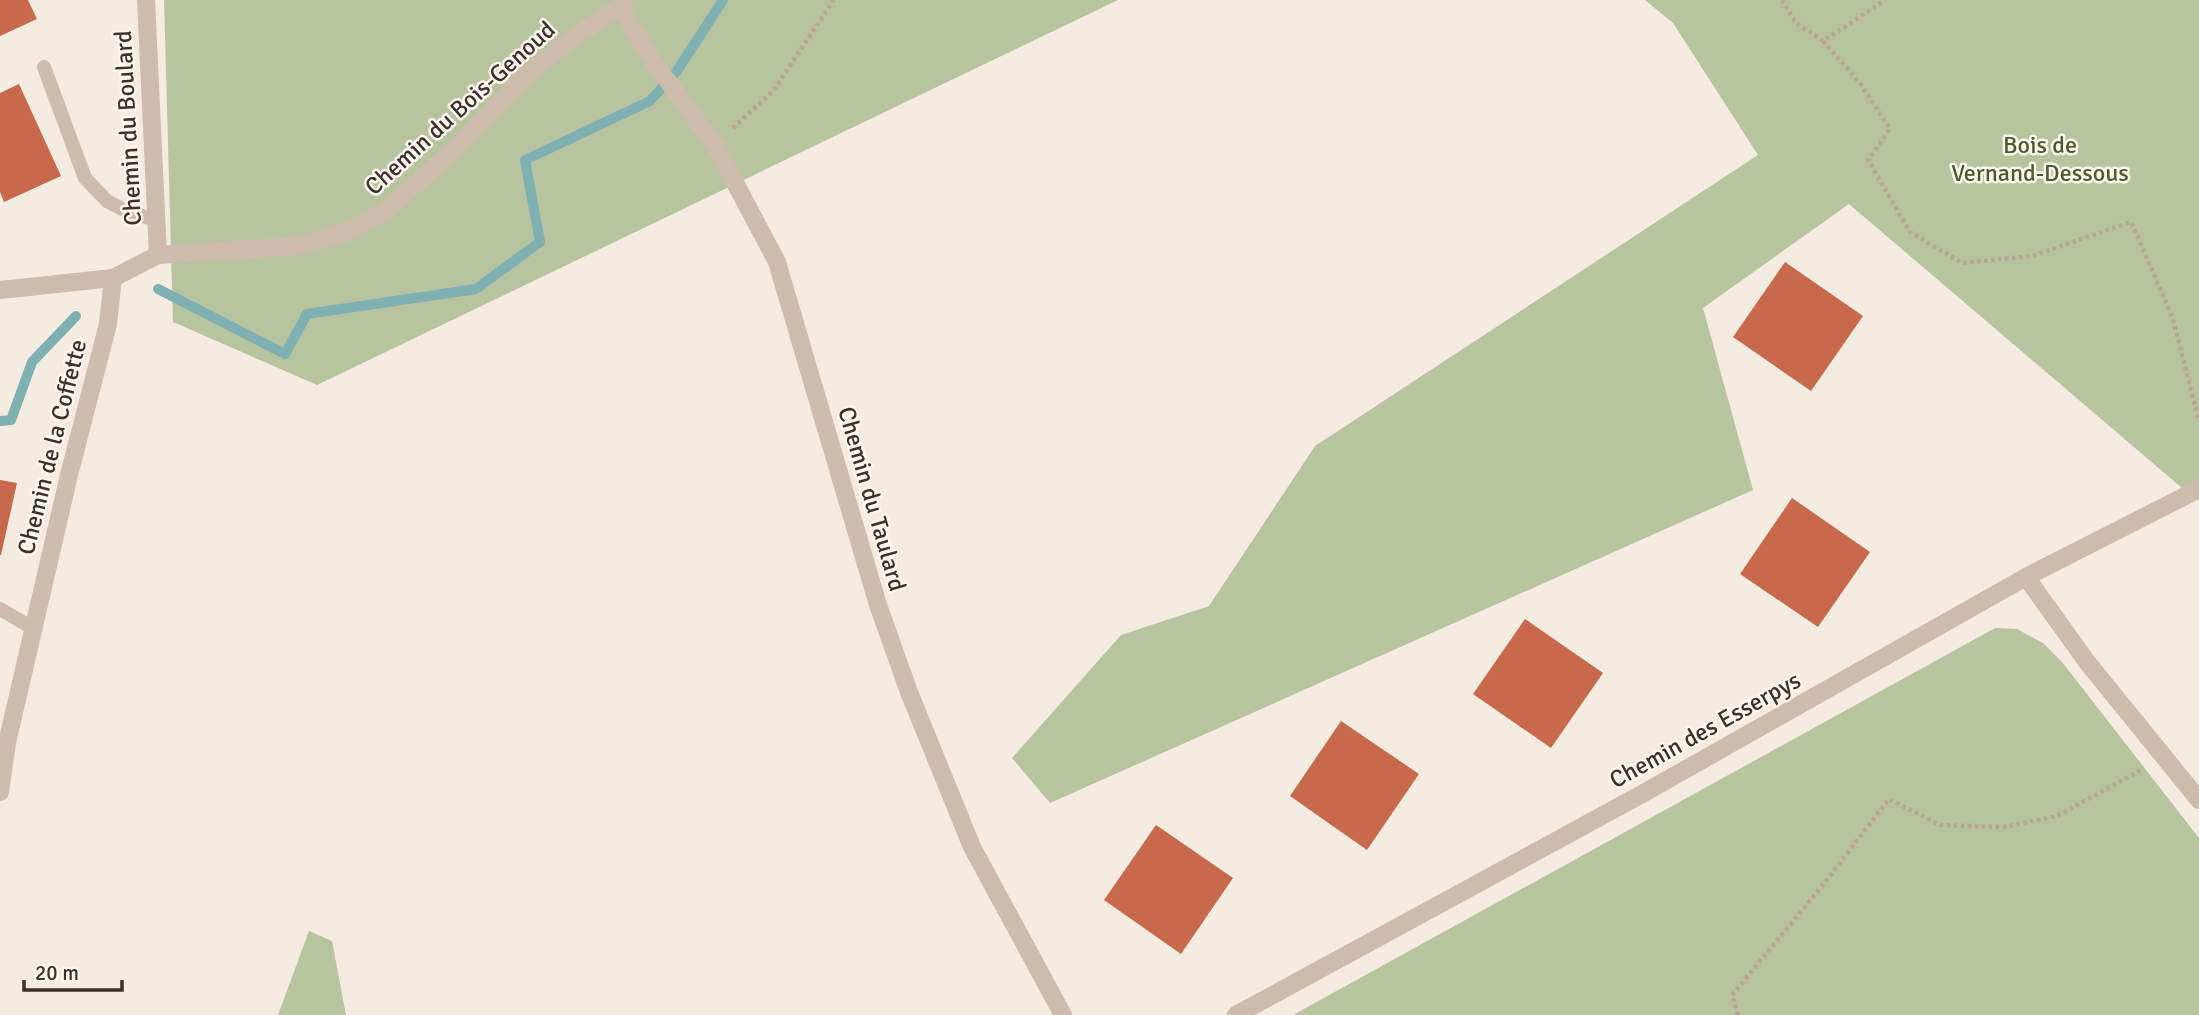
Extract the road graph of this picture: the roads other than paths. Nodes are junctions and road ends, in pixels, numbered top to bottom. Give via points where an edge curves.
1 (146, 0) edge
2 (622, 4) edge
3 (44, 67) dead end
4 (157, 220) junction
5 (158, 255) junction
6 (113, 278) junction
7 (0, 290) edge
8 (2199, 489) edge
9 (2026, 577) junction
10 (0, 609) edge
11 (34, 629) junction
12 (0, 792) edge
13 (2199, 800) edge
14 (1063, 1015) edge
15 (1236, 1015) edge

1 - 4 street, Chemin du Boulard
2 - 5 street, Chemin du Bois-Genoud via 531,71 388,209 347,232 296,246
2 - 14 street, Chemin du Taulard via 653,61 715,145 777,262 878,605 909,692 972,846
3 - 4 lane via 85,178 107,201
4 - 5 street, Chemin du Boulard
5 - 6 street, Chemin du Bois-Genoud
6 - 7 street, Chemin du Bois-Genoud
6 - 11 street, Chemin de la Coffette via 108,324
8 - 9 street, Chemin des Esserpys
9 - 13 street via 2087,662
9 - 15 street, Chemin des Esserpys
10 - 11 lane
11 - 12 street, Chemin de la Coffette

